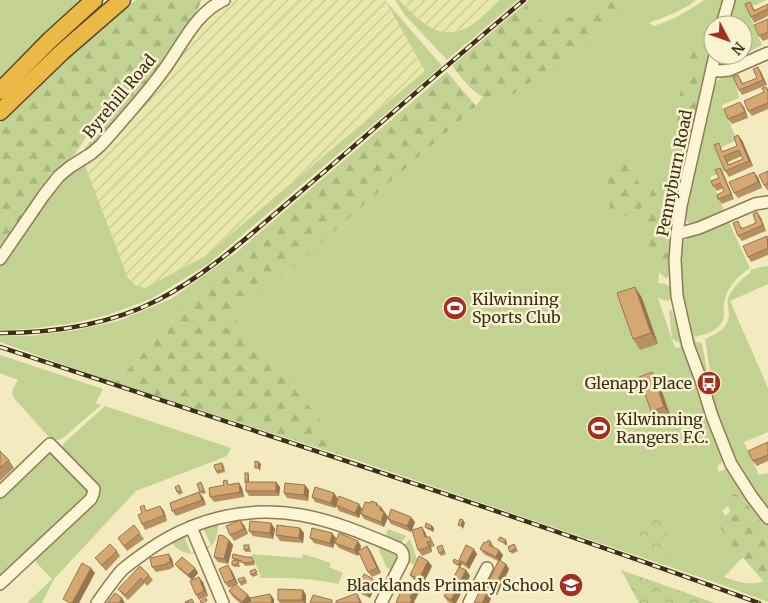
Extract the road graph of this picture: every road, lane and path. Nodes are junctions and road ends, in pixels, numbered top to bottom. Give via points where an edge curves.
1 (94, 0) edge
2 (122, 0) edge
3 (224, 0) edge
4 (729, 0) edge
5 (725, 15) edge
6 (768, 52) edge
7 (713, 65) edge
8 (712, 70) junction
9 (0, 91) edge
10 (0, 112) edge
11 (768, 202) edge
12 (677, 234) junction
13 (0, 259) edge
14 (0, 492) edge
15 (768, 518) edge
16 (191, 526) junction
17 (487, 568) dead end
18 (0, 584) edge
19 (97, 603) edge
20 (223, 603) edge
21 (381, 603) edge
22 (469, 603) edge

1 - 9 highway
2 - 10 highway
3 - 13 street, Byrehill Road via 200,17 164,70 101,145 59,176
4 - 5 street
6 - 8 street via 729,70
7 - 8 street, Pennyburn Road
8 - 12 street, Pennyburn Road via 686,179
11 - 12 street
12 - 15 street, Pennyburn Road via 675,282 688,345 731,464
14 - 18 street via 50,444 94,489 91,499
16 - 19 street via 164,539 123,569
16 - 20 street
16 - 21 street via 238,513 281,512 334,523 398,548 404,554 403,560
17 - 22 street

